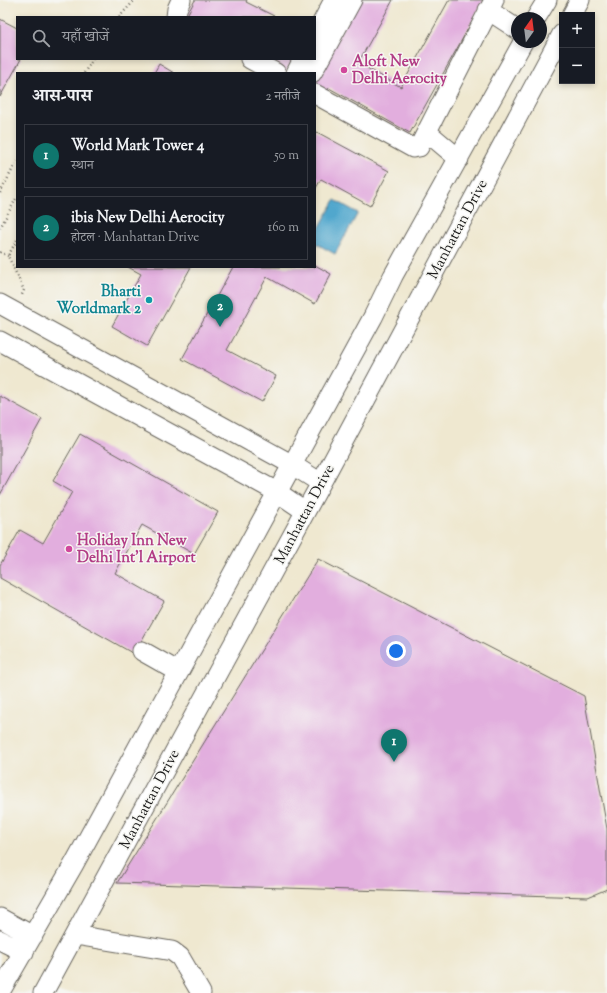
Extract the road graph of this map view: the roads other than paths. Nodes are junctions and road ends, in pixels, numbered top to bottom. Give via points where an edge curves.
1 (181, 0) edge
2 (334, 0) edge
3 (352, 0) edge
4 (546, 0) edge
5 (580, 0) edge
6 (491, 5) edge
7 (539, 12) edge
8 (574, 12) edge
9 (176, 16) edge
10 (511, 23) edge
11 (316, 34) edge
12 (559, 40) edge
13 (520, 48) edge
14 (252, 60) edge
15 (302, 60) edge
16 (274, 72) edge
17 (296, 72) edge
18 (313, 72) edge
19 (316, 95) edge
20 (427, 132) junction
21 (459, 159) junction
22 (7, 308) edge
23 (0, 341) edge
24 (292, 464) junction
25 (321, 483) junction
26 (277, 492) junction
27 (305, 511) junction
28 (142, 651) dead end
29 (179, 672) junction
30 (0, 918) edge
31 (75, 935) junction
32 (33, 936) junction
33 (0, 940) edge
34 (24, 952) junction
35 (0, 992) edge
36 (43, 993) edge
37 (201, 993) edge

1 - 9 street
2 - 11 street
3 - 18 street
4 - 7 street
5 - 8 street
6 - 10 street
6 - 20 street
12 - 25 street, Manhattan Drive
13 - 21 street, Manhattan Drive
14 - 16 street
15 - 17 street
19 - 20 street via 413,148 420,146
20 - 21 street
21 - 24 street, Manhattan Drive
22 - 24 street
23 - 26 street
24 - 25 street
24 - 26 street, Manhattan Drive
25 - 27 street, Manhattan Drive
26 - 27 street
26 - 29 street, Manhattan Drive
27 - 31 street, Manhattan Drive
28 - 29 street
29 - 32 street, Manhattan Drive
30 - 32 street
31 - 36 street, Manhattan Drive
31 - 37 street via 172,951 180,957
32 - 34 street, Manhattan Drive
33 - 34 street
34 - 35 street, Manhattan Drive

